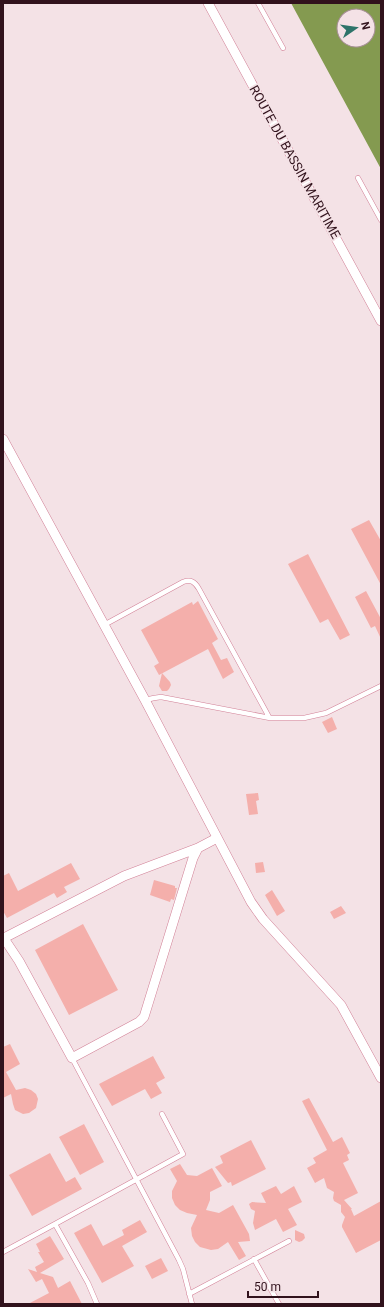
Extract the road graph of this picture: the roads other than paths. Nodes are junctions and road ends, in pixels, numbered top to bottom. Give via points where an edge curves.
1 (208, 3) edge
2 (258, 3) edge
3 (283, 48) dead end
4 (358, 178) dead end
5 (381, 220) edge
6 (381, 322) edge
7 (3, 439) edge
8 (104, 625) junction
9 (381, 686) edge
10 (145, 700) junction
11 (269, 717) junction
12 (217, 838) junction
13 (198, 848) junction
14 (4, 938) edge
15 (72, 1058) junction
16 (381, 1078) edge
17 (162, 1114) dead end
18 (137, 1180) junction
19 (55, 1224) junction
20 (288, 1241) dead end
21 (3, 1252) edge
22 (254, 1259) junction
23 (189, 1294) junction
24 (97, 1304) edge
25 (192, 1304) edge
26 (279, 1304) edge

1 - 6 street, ROUTE DU BASSIN MARITIME
2 - 3 lane
4 - 5 lane
7 - 8 street
8 - 10 street
8 - 11 lane via 182,582 194,582
9 - 11 lane via 317,716 290,719
10 - 11 lane via 161,697
10 - 12 street
12 - 13 street
12 - 16 street via 259,914 341,1005
13 - 14 street via 117,879
13 - 15 street via 144,1017
14 - 15 street
15 - 18 lane
17 - 18 lane via 183,1154
18 - 19 lane
18 - 23 lane via 183,1269
19 - 21 lane
19 - 24 lane
20 - 22 lane
22 - 23 lane
22 - 26 lane
23 - 25 lane

